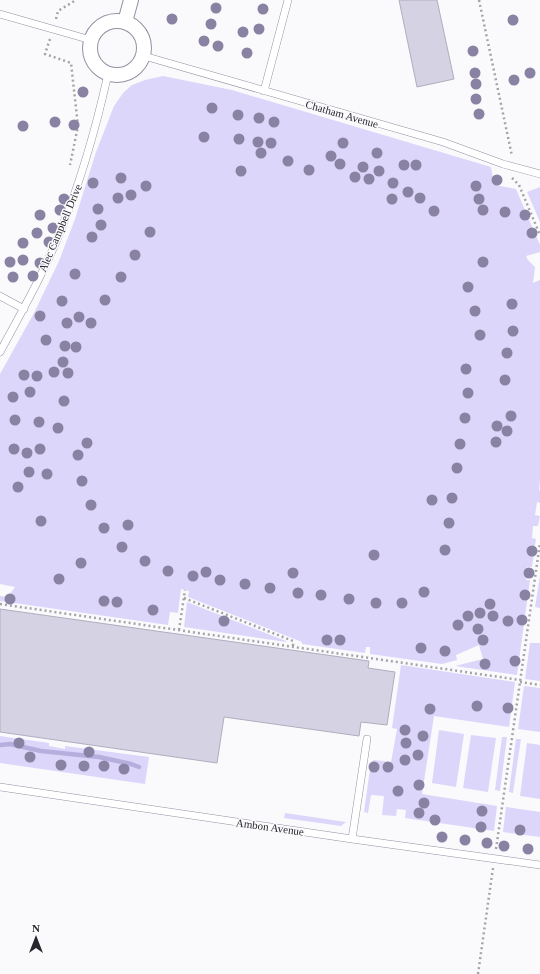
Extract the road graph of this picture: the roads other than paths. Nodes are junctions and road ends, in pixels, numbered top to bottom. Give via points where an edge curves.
1 (131, 0) edge
2 (288, 0) edge
3 (0, 14) edge
4 (125, 22) junction
5 (91, 40) junction
6 (144, 56) junction
7 (108, 74) junction
8 (264, 91) junction
9 (540, 174) edge
10 (0, 296) edge
11 (24, 309) junction
12 (0, 352) edge
13 (367, 739) dead end
14 (0, 787) edge
15 (352, 839) junction
16 (540, 865) edge

1 - 4 street
2 - 8 lane
3 - 5 lane
4 - 5 street via 104,24 98,28
4 - 6 street via 141,35
5 - 7 street via 91,57 101,70
6 - 7 street via 136,69 130,73 115,76
6 - 8 lane, Chatham Avenue
7 - 11 lane, Alec Campbell Drive via 79,183 60,233
8 - 9 lane, Chatham Avenue via 443,142 509,166
10 - 11 lane
11 - 12 lane, Alec Campbell Drive
13 - 15 lane
14 - 15 lane, Ambon Avenue
15 - 16 lane, Ambon Avenue

